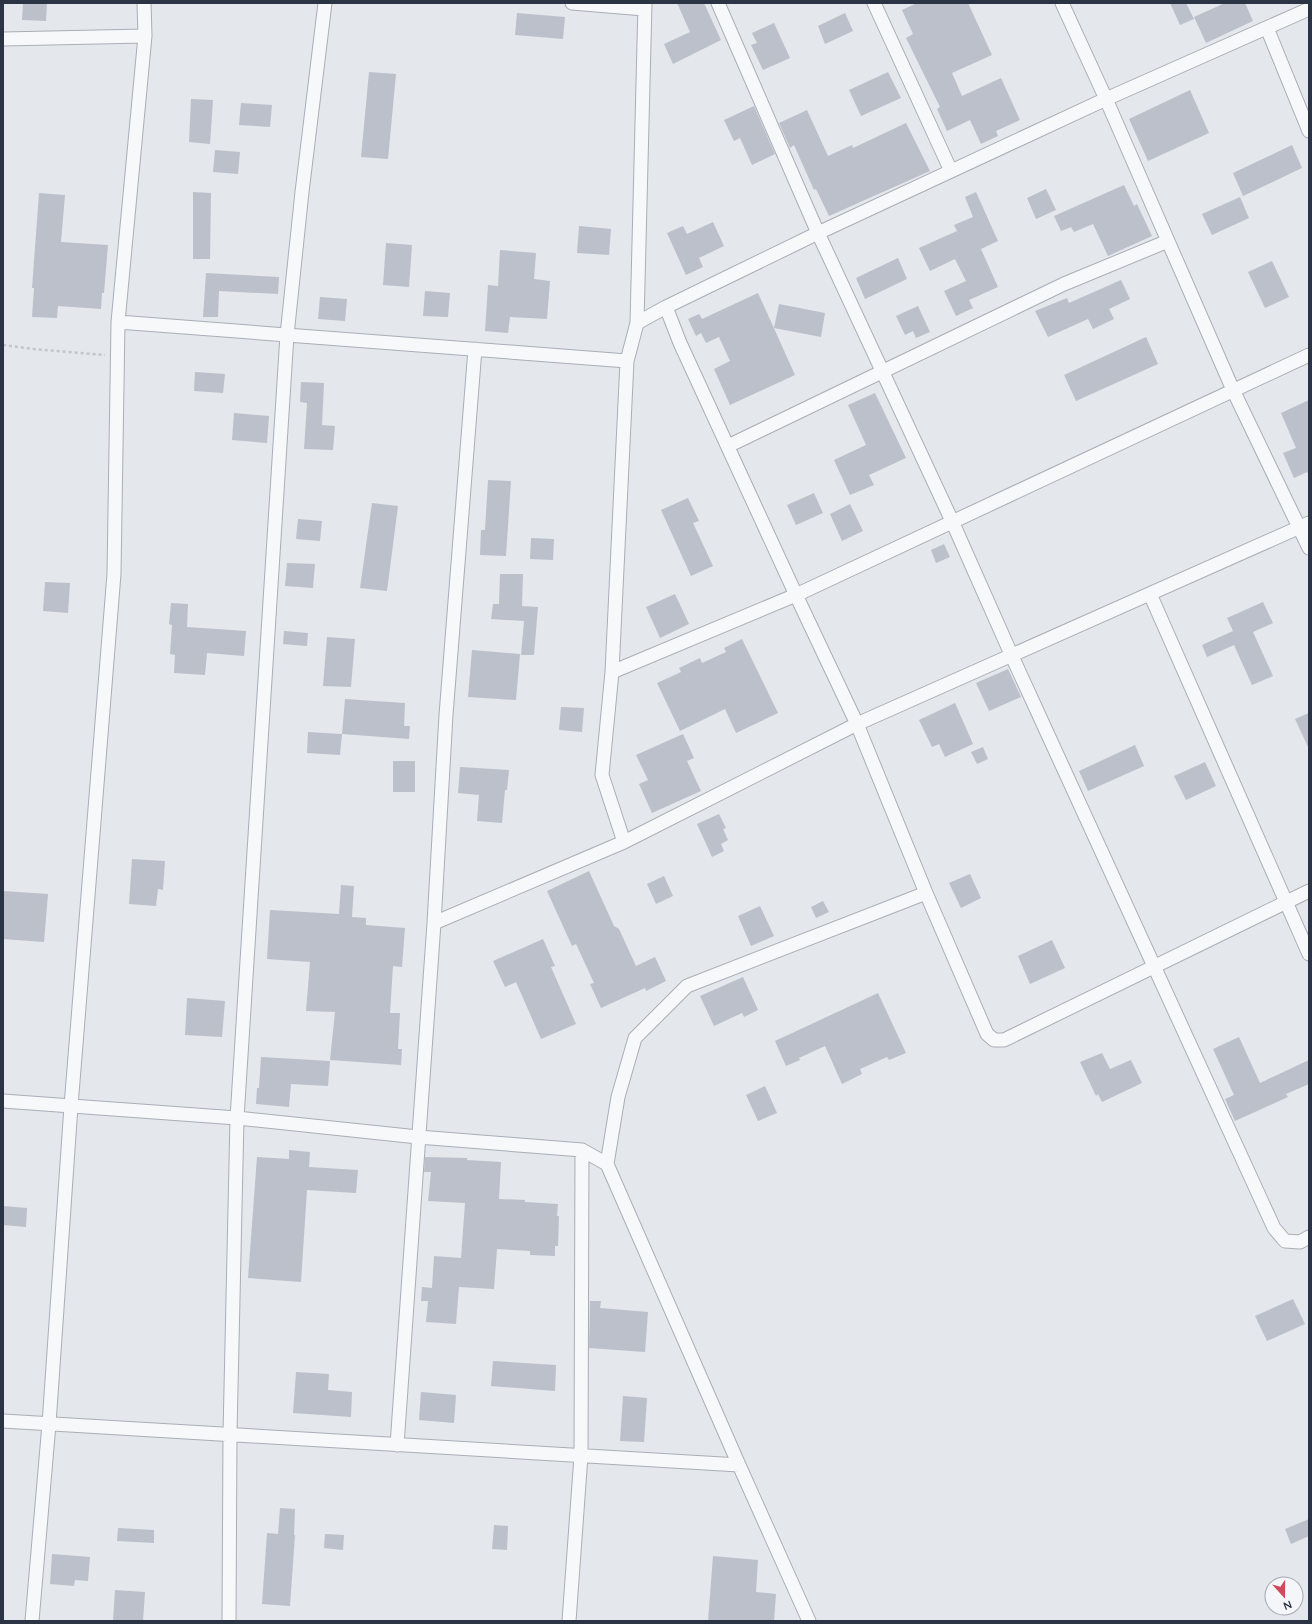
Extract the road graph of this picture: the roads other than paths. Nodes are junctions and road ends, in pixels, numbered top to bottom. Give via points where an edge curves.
1 (144, 3) edge
2 (326, 3) edge
3 (572, 3) edge
4 (718, 3) edge
5 (874, 3) edge
6 (1062, 3) edge
7 (644, 6) edge
8 (1309, 9) edge
9 (1267, 28) junction
10 (145, 36) junction
11 (3, 39) edge
12 (1106, 99) junction
13 (1309, 131) edge
14 (952, 171) junction
15 (818, 233) junction
16 (1168, 241) junction
17 (666, 307) junction
18 (118, 322) junction
19 (637, 323) junction
20 (287, 335) junction
21 (475, 349) junction
22 (1309, 355) edge
23 (627, 361) junction
24 (883, 372) junction
25 (1233, 390) junction
26 (728, 446) junction
27 (952, 521) junction
28 (1304, 525) edge
29 (1309, 548) edge
30 (1150, 594) junction
31 (796, 595) junction
32 (1011, 654) junction
33 (612, 672) junction
34 (857, 724) junction
35 (624, 842) junction
36 (1309, 891) edge
37 (926, 893) junction
38 (1286, 903) junction
39 (434, 923) junction
40 (1309, 954) edge
41 (1155, 967) junction
42 (3, 1101) edge
43 (71, 1106) junction
44 (237, 1118) junction
45 (418, 1137) junction
46 (582, 1150) junction
47 (607, 1164) junction
48 (1309, 1237) edge
49 (3, 1421) edge
50 (49, 1424) junction
51 (230, 1434) junction
52 (397, 1444) junction
53 (581, 1456) junction
54 (739, 1465) junction
55 (32, 1621) edge
56 (229, 1621) edge
57 (569, 1621) edge
58 (809, 1621) edge

1 - 10 street
2 - 20 street
3 - 7 street
4 - 15 street
5 - 14 street
6 - 12 street
7 - 19 street
8 - 9 street
9 - 12 street
9 - 13 street
10 - 11 street
10 - 18 street
12 - 14 street
12 - 16 street
14 - 15 street
15 - 17 street
15 - 24 street
16 - 24 street via 1064,284
16 - 25 street
17 - 19 street
17 - 26 street
18 - 20 street
18 - 43 street via 114,574
19 - 23 street
20 - 21 street
20 - 44 street
21 - 23 street
21 - 39 street via 446,715
22 - 25 street
23 - 33 street
24 - 26 street
24 - 27 street
25 - 27 street
25 - 28 street
26 - 31 street
27 - 31 street
27 - 32 street
28 - 29 street
28 - 30 street
30 - 32 street
30 - 38 street
31 - 33 street
31 - 34 street
32 - 34 street
32 - 41 street
33 - 35 street via 602,775
34 - 35 street
34 - 37 street
35 - 39 street
36 - 38 street
37 - 41 street via 987,1034 994,1040 1004,1040
37 - 47 street via 687,986 635,1038 618,1097
38 - 40 street
38 - 41 street
39 - 45 street
41 - 48 street via 1274,1228 1285,1241 1300,1242
42 - 43 street
43 - 44 street
43 - 50 street
44 - 45 street
44 - 51 street
45 - 46 street
45 - 52 street
46 - 47 street
46 - 53 street
47 - 54 street
49 - 50 street
50 - 51 street
50 - 55 street
51 - 52 street
51 - 56 street
52 - 53 street
53 - 54 street
53 - 57 street
54 - 58 street

